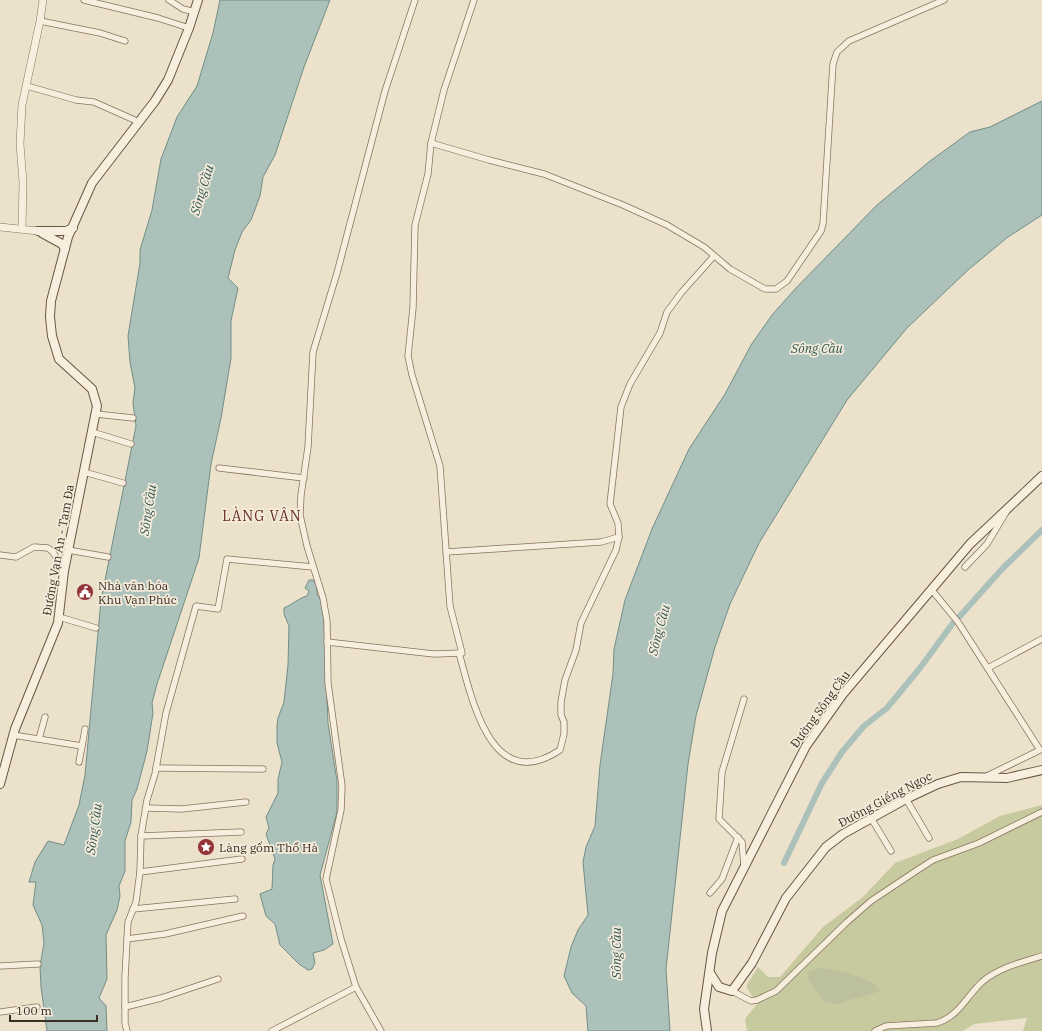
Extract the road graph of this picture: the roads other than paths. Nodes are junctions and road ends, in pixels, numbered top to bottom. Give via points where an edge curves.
1 (43, 0) edge
2 (84, 0) edge
3 (169, 0) edge
4 (198, 0) edge
5 (415, 0) edge
6 (474, 0) edge
7 (944, 0) edge
8 (195, 12) junction
9 (40, 21) junction
10 (189, 28) junction
11 (125, 41) dead end
12 (27, 86) junction
13 (139, 122) junction
14 (431, 143) junction
15 (0, 227) edge
16 (73, 228) junction
17 (22, 229) junction
18 (38, 231) junction
19 (64, 249) junction
20 (714, 256) junction
21 (96, 414) junction
22 (132, 418) dead end
23 (92, 432) junction
24 (131, 444) dead end
25 (219, 468) dead end
26 (84, 472) junction
27 (1042, 476) edge
28 (304, 478) junction
29 (123, 484) dead end
30 (1011, 504) junction
31 (619, 537) junction
32 (68, 550) junction
33 (446, 552) junction
34 (0, 555) edge
35 (108, 558) dead end
36 (313, 567) junction
37 (965, 567) dead end
38 (64, 571) junction
39 (931, 589) junction
40 (59, 617) junction
41 (96, 628) dead end
42 (1042, 639) edge
43 (327, 642) junction
44 (459, 653) junction
45 (988, 668) junction
46 (744, 699) dead end
47 (45, 717) dead end
48 (85, 729) dead end
49 (13, 735) junction
50 (39, 739) junction
51 (82, 746) junction
52 (1041, 751) edge
53 (79, 762) dead end
54 (156, 768) junction
55 (263, 769) dead end
56 (1042, 770) edge
57 (985, 777) junction
58 (0, 784) edge
59 (906, 799) junction
60 (246, 802) dead end
61 (146, 808) junction
62 (1042, 812) edge
63 (871, 818) junction
64 (241, 832) dead end
65 (141, 836) junction
66 (738, 837) junction
67 (930, 838) dead end
68 (891, 851) dead end
69 (242, 859) dead end
70 (744, 866) junction
71 (140, 872) junction
72 (710, 893) dead end
73 (235, 899) dead end
74 (133, 909) junction
75 (244, 916) dead end
76 (127, 940) junction
77 (1042, 956) edge
78 (38, 964) dead end
79 (0, 966) edge
80 (709, 972) junction
81 (218, 979) dead end
82 (356, 987) junction
83 (732, 991) junction
84 (37, 1007) dead end
85 (125, 1007) junction
86 (0, 1012) edge
87 (127, 1031) edge
88 (272, 1031) edge
89 (381, 1031) edge
90 (707, 1031) edge
91 (875, 1031) edge

1 - 9 street
2 - 10 street
3 - 8 street via 183,9
4 - 8 main road
5 - 28 street via 385,91 337,273 313,352
6 - 14 street via 444,90
7 - 20 street via 849,41 837,52 833,64 824,220 820,231 787,281 776,289 765,289 730,269
8 - 10 main road
9 - 11 street via 100,33
9 - 12 street
10 - 13 main road via 168,80
12 - 13 street via 76,100 94,102
12 - 17 street via 22,105 20,144 23,182
13 - 16 main road via 96,176 84,198
14 - 20 street via 544,174 623,205 668,225
14 - 33 street via 428,174 415,225 413,308 408,356 440,466
15 - 17 street
16 - 18 main road via 66,231
16 - 19 main road
17 - 18 street
18 - 19 main road via 62,244
19 - 21 main road, Đường Vạn An - Tam Đa via 51,301 52,336 59,359 92,389 97,406
20 - 31 street via 667,312 660,333 630,384 621,407 610,504 618,523
21 - 22 street
21 - 23 main road, Đường Vạn An - Tam Đa
23 - 24 street
23 - 26 main road, Đường Vạn An - Tam Đa
25 - 28 street
26 - 29 street
26 - 32 main road, Đường Vạn An - Tam Đa
27 - 30 main road, Đường Sông Cầu
28 - 36 street via 300,515
30 - 37 street via 987,544
30 - 39 main road, Đường Sông Cầu via 970,544
31 - 33 street via 601,542
31 - 44 street via 616,550 581,623 561,702 564,734 560,750 547,759 531,762 504,755 494,746 475,708
32 - 35 street
32 - 38 main road, Đường Vạn An - Tam Đa
33 - 44 street via 450,606 462,653
34 - 38 street via 16,557 34,547 48,548
36 - 43 street via 327,621
36 - 54 street via 227,559 218,609 196,606 166,713
38 - 40 main road, Đường Vạn An - Tam Đa
39 - 45 street via 958,622
39 - 70 main road, Đường Sông Cầu via 843,694 806,746
40 - 41 street
40 - 49 main road, Đường Vạn An - Tam Đa
42 - 45 street
43 - 44 street via 434,654
43 - 82 street via 331,706 342,786 341,810 326,879
45 - 52 street
46 - 66 street via 724,759 720,792 719,819
47 - 50 street
48 - 51 street
49 - 50 street
49 - 58 main road, Đường Vạn An - Tam Đa
50 - 51 street
51 - 53 street
52 - 57 street
54 - 55 street
54 - 61 street
56 - 57 main road, Đường Giếng Ngọc via 1007,778
57 - 59 main road, Đường Giếng Ngọc via 961,777 938,784
59 - 63 main road, Đường Giếng Ngọc
59 - 67 street
60 - 61 street via 182,809
61 - 65 street
62 - 83 street via 916,870 853,917 776,991 751,1001
63 - 68 street
63 - 83 main road, Đường Giếng Ngọc via 826,847 811,864 786,898 752,963
64 - 65 street
65 - 71 street
66 - 70 street via 742,842
66 - 72 street via 722,879
69 - 71 street
70 - 80 main road, Đường Sông Cầu via 722,911
71 - 74 street
73 - 74 street
74 - 76 street via 128,922
75 - 76 street
76 - 85 street
77 - 91 street via 1001,970 983,981 960,1009 944,1020 936,1023 886,1026
78 - 79 street
80 - 83 main road via 719,987
80 - 90 main road, Đường Sông Cầu via 704,1008
81 - 85 street
82 - 88 street
82 - 89 street
84 - 86 street
85 - 87 street

